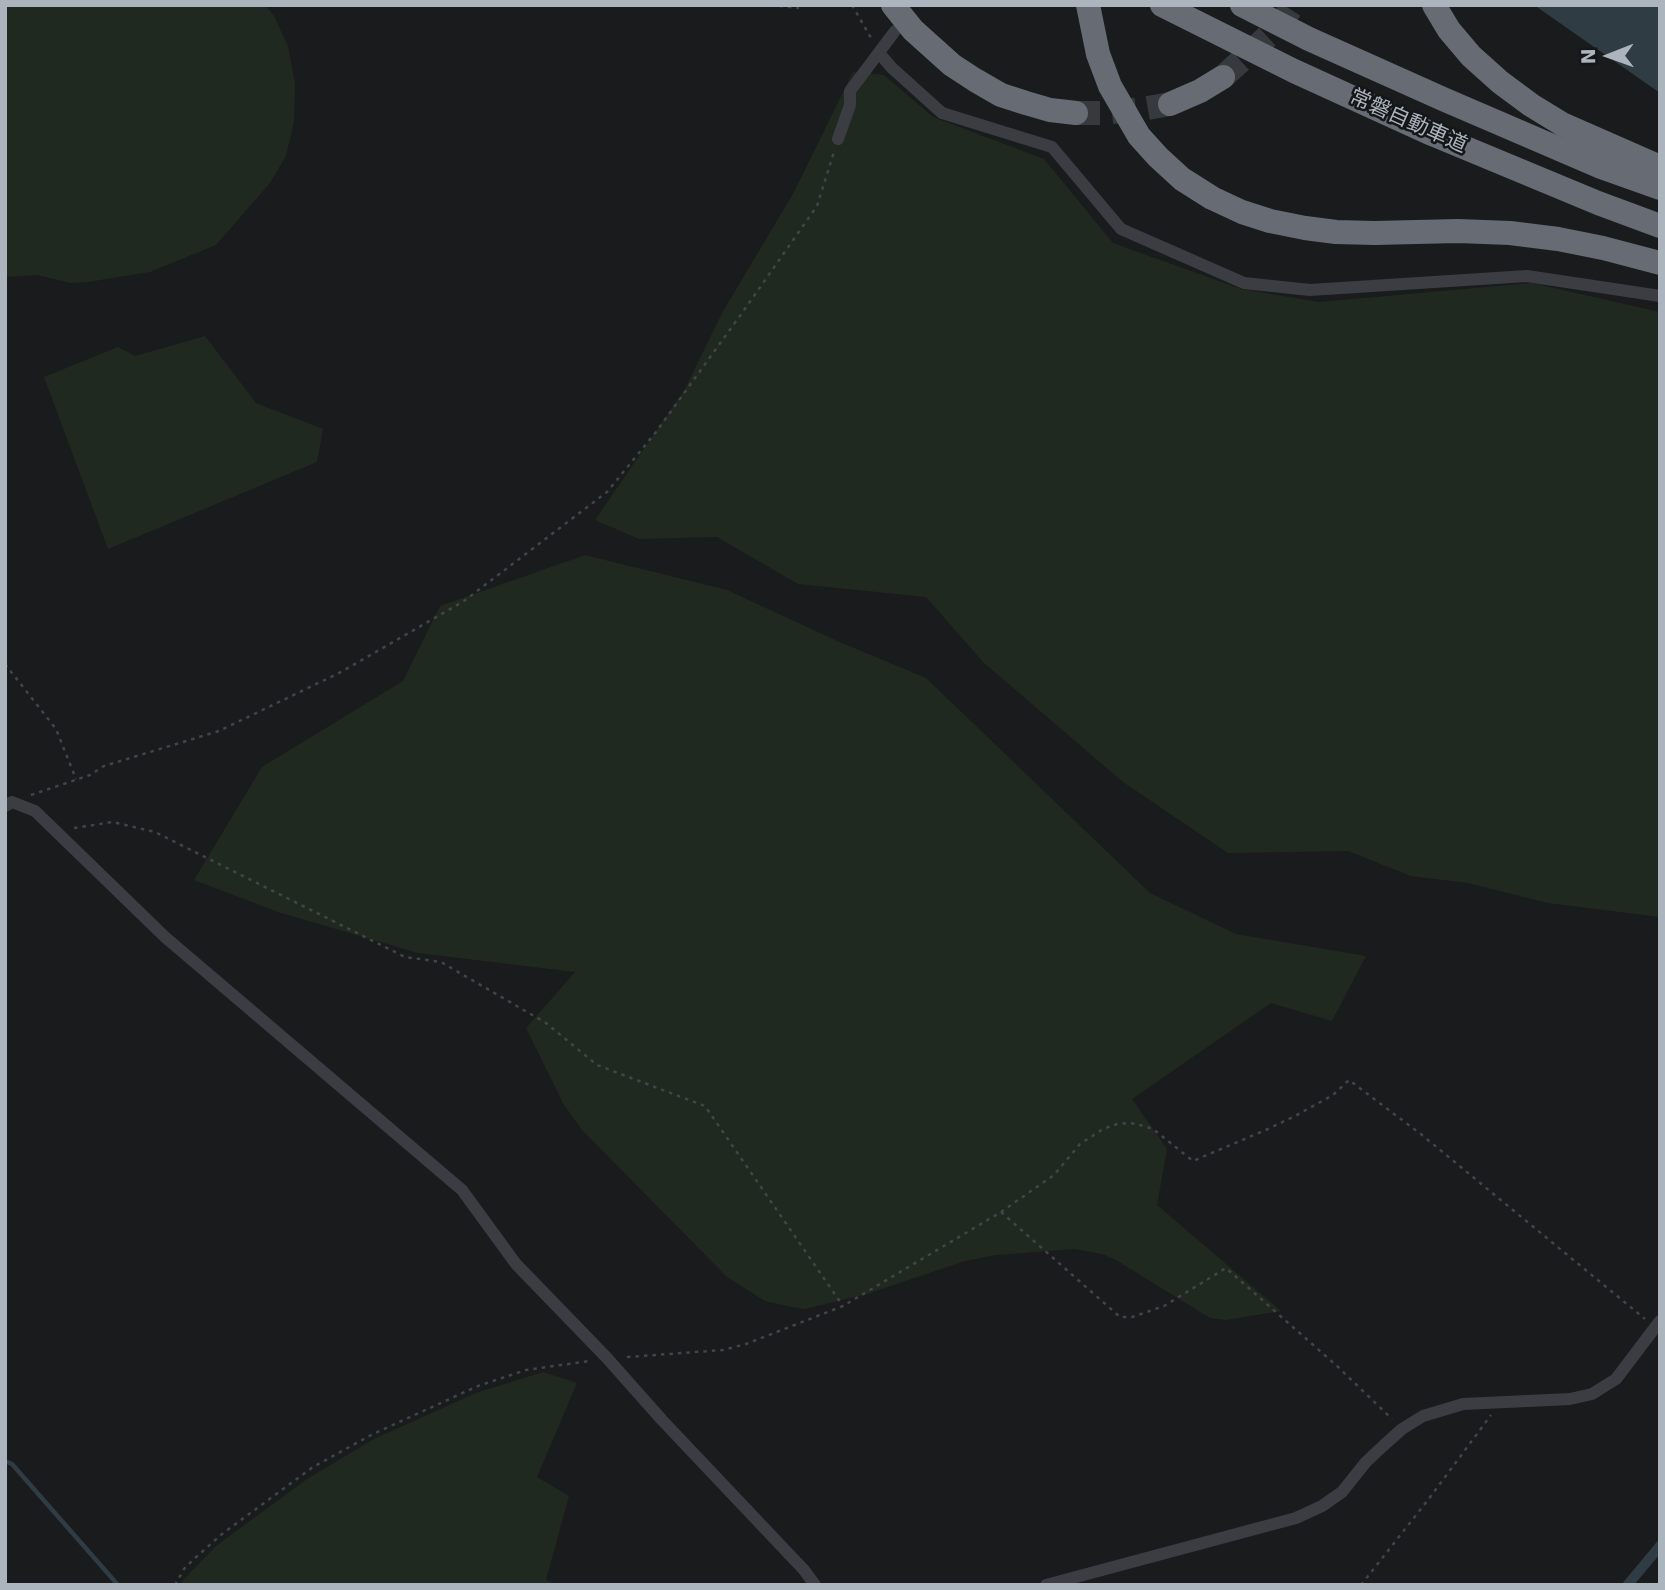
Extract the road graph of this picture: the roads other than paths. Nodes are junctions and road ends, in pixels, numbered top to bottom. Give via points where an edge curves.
1 (1162, 5) edge
2 (1242, 5) edge
3 (1434, 5) edge
4 (905, 7) edge
5 (1089, 13) edge
6 (895, 31) dead end
7 (879, 53) junction
8 (1223, 77) tunnel mouth
9 (1170, 104) tunnel mouth
10 (1076, 113) tunnel mouth
11 (838, 139) road end
12 (1660, 167) edge
13 (1660, 188) edge
14 (1660, 226) edge
15 (1660, 263) edge
16 (1660, 296) edge
17 (9, 804) edge
18 (1659, 1324) edge
19 (816, 1585) edge
20 (1046, 1585) edge

1 - 14 highway, 常磐自動車道 via 1432,134
2 - 13 highway, 常磐自動車道 via 1455,105
3 - 12 highway via 1471,56 1531,105 1562,124
4 - 10 highway via 913,30 983,85 1049,110
5 - 15 highway via 1110,86 1139,136 1182,179 1242,212 1304,229 1336,232 1510,233 1603,248
6 - 7 street
7 - 11 street via 850,91
7 - 16 street via 942,113 1052,147 1121,229 1244,283 1310,290 1527,276
8 - 9 highway
17 - 19 street via 35,811 164,937 462,1191 516,1264
18 - 20 street via 1616,1379 1592,1394 1464,1404 1423,1416 1366,1462 1342,1492 1296,1518

